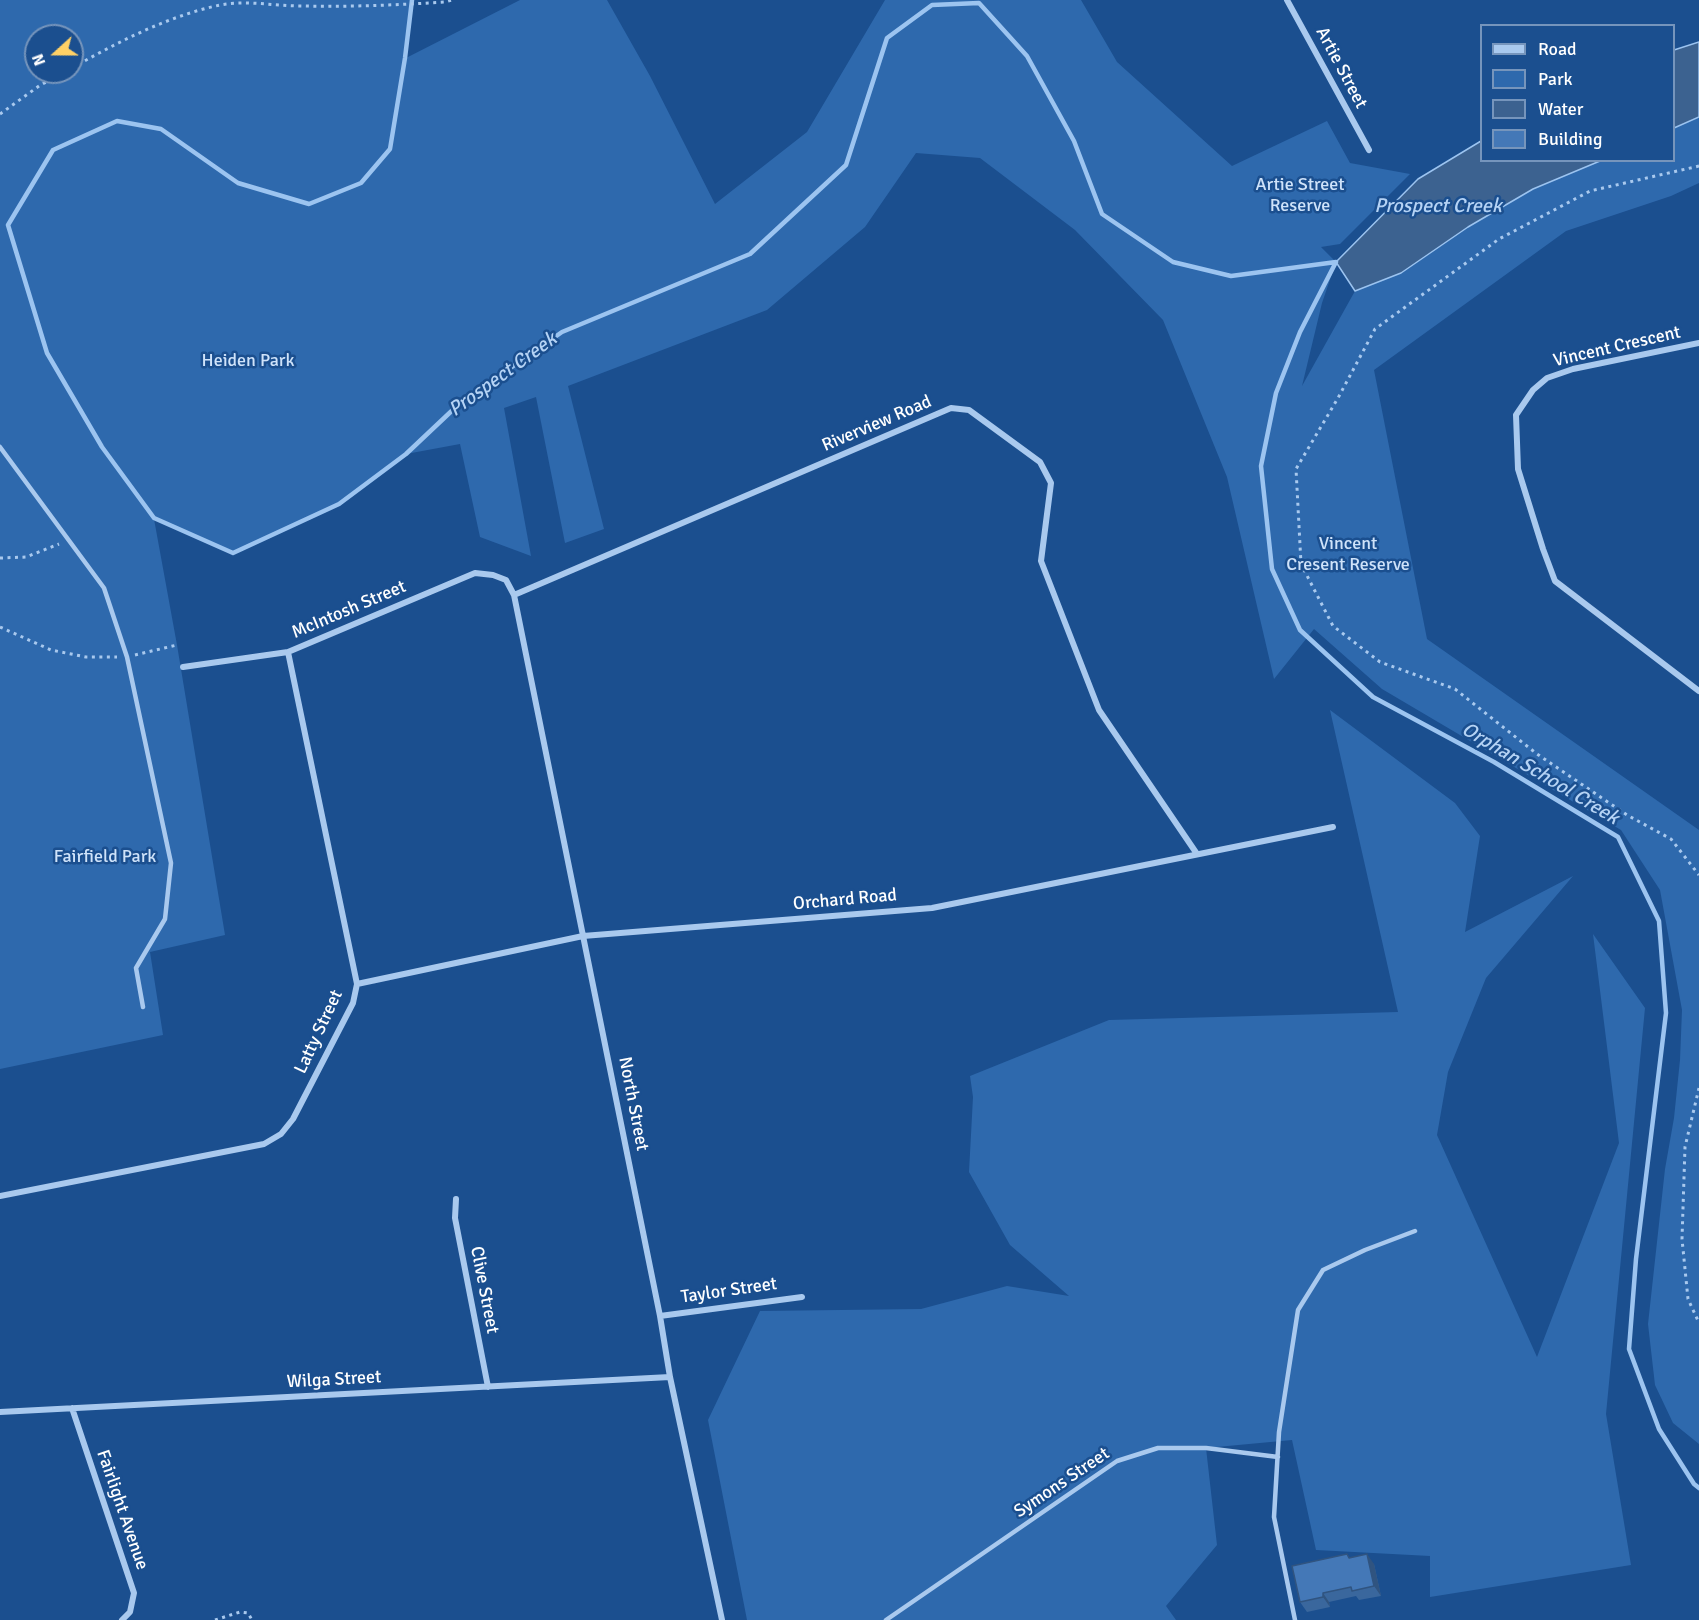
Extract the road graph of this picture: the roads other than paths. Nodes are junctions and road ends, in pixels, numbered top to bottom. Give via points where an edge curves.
1 (1287, 0) edge
2 (1369, 150) dead end
3 (1699, 343) edge
4 (0, 447) edge
5 (514, 595) junction
6 (288, 652) junction
7 (183, 667) dead end
8 (1699, 692) edge
9 (1334, 827) dead end
10 (1197, 854) junction
11 (583, 936) junction
12 (357, 984) junction
13 (143, 1007) dead end
14 (0, 1196) edge
15 (456, 1199) dead end
16 (1415, 1231) dead end
17 (802, 1297) dead end
18 (660, 1316) junction
19 (670, 1377) junction
20 (488, 1387) junction
21 (72, 1408) junction
22 (0, 1412) edge
23 (1278, 1457) junction
24 (122, 1620) edge
25 (722, 1620) edge
26 (886, 1620) edge
27 (1294, 1620) edge

1 - 2 street, Artie Street
3 - 8 street, Vincent Crescent via 1547,378 1533,390 1516,415 1518,469 1555,581
4 - 13 lane via 104,588 127,657 171,863 165,920 136,968
5 - 6 street, McIntosh Street via 506,580 475,573
5 - 10 street, Riverview Road via 951,408 969,410 1040,462 1051,483 1041,561 1095,700
5 - 11 street, North Street
6 - 7 street, McIntosh Street
6 - 12 street, Latty Street
9 - 10 street, Orchard Road
10 - 11 street, Orchard Road via 932,908
11 - 12 street, Orchard Road
11 - 18 street, North Street
12 - 14 street, Latty Street via 353,1003 303,1101 273,1140
15 - 20 street, Clive Street via 454,1218
16 - 23 lane via 1323,1270 1304,1300 1298,1311
17 - 18 street, Taylor Street
18 - 19 street, North Street
19 - 20 street, Wilga Street
19 - 25 street, North Street
20 - 21 street, Wilga Street
21 - 22 street, Wilga Street
21 - 24 street, Fairlight Avenue via 134,1593 130,1612
23 - 26 lane, Symons Street via 1206,1448 1158,1448 1117,1461
23 - 27 lane via 1274,1517

